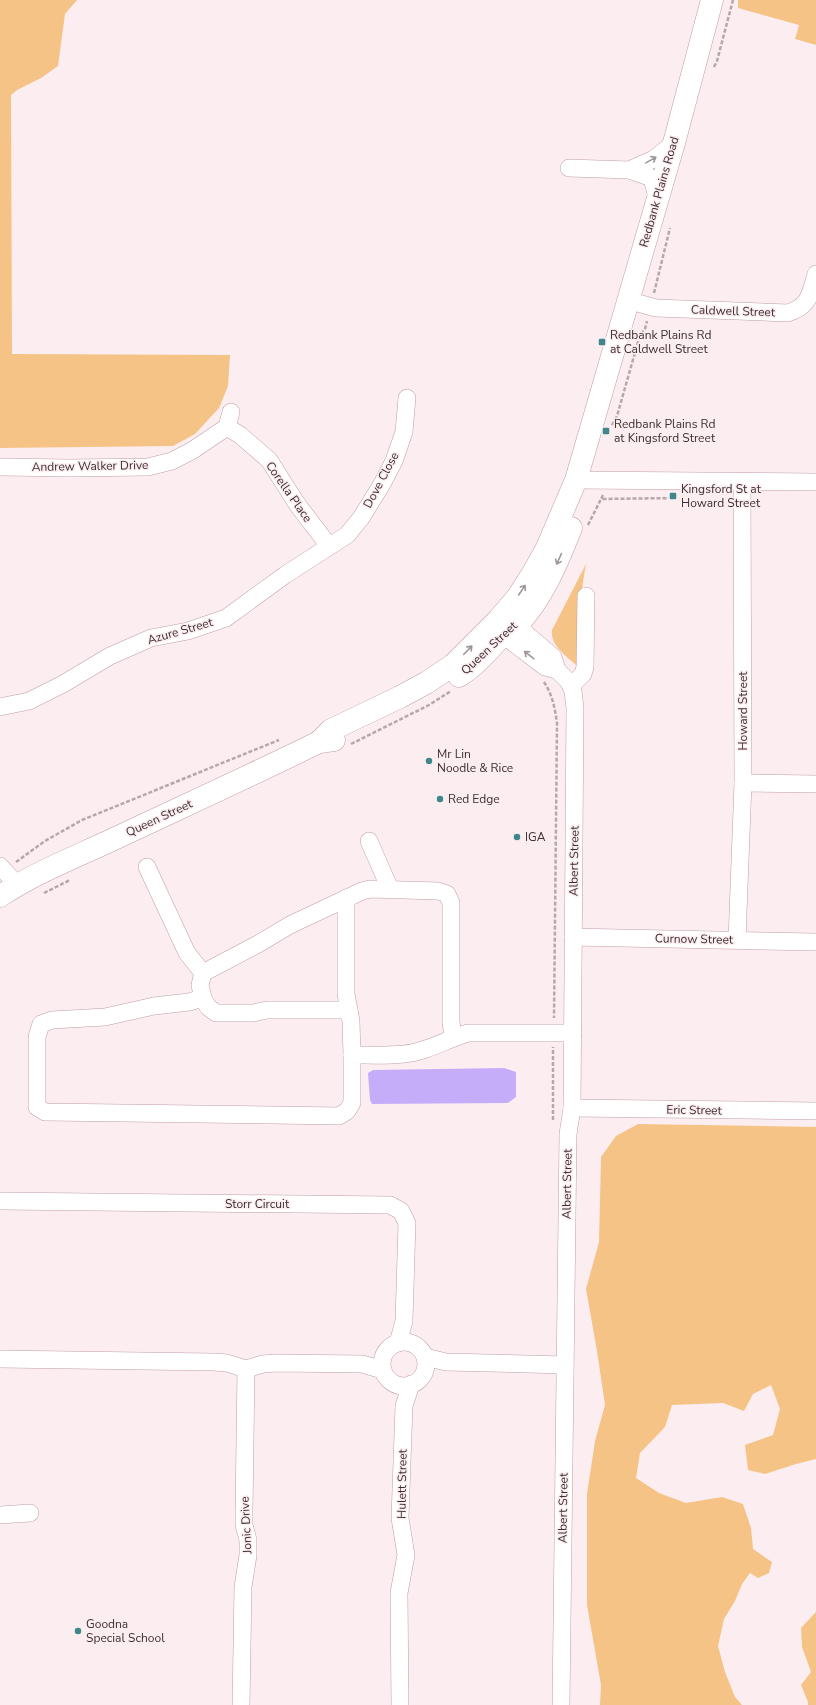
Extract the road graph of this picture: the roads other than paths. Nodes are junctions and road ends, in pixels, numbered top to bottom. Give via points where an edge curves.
1 (712, 0) edge
2 (674, 143) junction
3 (569, 168) dead end
4 (629, 170) junction
5 (657, 197) junction
6 (816, 274) edge
7 (627, 300) junction
8 (604, 384) joint
9 (407, 398) dead end
10 (229, 420) joint
11 (0, 467) edge
12 (576, 480) junction
13 (742, 482) junction
14 (816, 482) edge
15 (329, 546) junction
16 (586, 596) dead end
17 (506, 627) junction
18 (571, 686) junction
19 (0, 707) edge
20 (743, 784) junction
21 (816, 784) edge
22 (369, 841) dead end
23 (147, 867) dead end
24 (2, 868) edge
25 (390, 889) junction
26 (9, 891) edge
27 (346, 898) junction
28 (573, 937) junction
29 (738, 940) junction
30 (816, 942) edge
31 (203, 973) junction
32 (203, 998) junction
33 (349, 1010) junction
34 (573, 1033) junction
35 (453, 1037) junction
36 (352, 1055) junction
37 (572, 1108) junction
38 (816, 1111) edge
39 (0, 1201) edge
40 (405, 1343) junction
41 (0, 1359) edge
42 (384, 1364) junction
43 (425, 1364) junction
44 (565, 1365) junction
45 (246, 1369) junction
46 (404, 1384) junction
47 (30, 1513) dead end
48 (0, 1515) edge
49 (241, 1705) edge
50 (400, 1705) edge
51 (561, 1705) edge

1 - 2 main road, Redbank Plains Road
4 -> 2 street via 654,159
2 - 5 main road, Redbank Plains Road
3 - 4 street
4 - 5 street via 652,178
5 - 7 main road, Redbank Plains Road
6 - 7 street, Caldwell Street via 809,298 800,309 788,313 656,308
7 - 8 main road, Redbank Plains Road
8 - 12 main road, Queen Street
9 - 15 street, Dove Close via 404,432 394,461 382,484 361,518 346,535
10 - 11 street, Andrew Walker Drive via 193,450 172,461 148,467
10 - 15 street, Corella Place via 240,435 269,460 297,504
12 - 13 street
12 - 17 main road, Queen Street via 578,509 559,559 536,601
13 - 14 street
13 - 20 street, Howard Street
15 - 19 street, Azure Street via 226,618 188,631 151,638 110,656 29,701
16 - 18 street via 586,667
17 - 18 street via 553,657 557,670
17 - 26 main road, Queen Street via 426,683 331,730 319,742 81,854
18 - 28 street, Albert Street via 576,716
20 - 21 street
20 - 29 street, Howard Street
22 - 25 street
23 - 31 street via 188,953
24 - 26 street
25 - 27 street via 370,888
25 - 35 street via 438,891 447,894 451,903
27 - 31 street via 290,925
27 - 33 street via 346,994
28 - 29 street, Curnow Street
28 - 34 street, Albert Street
29 - 30 street, Curnow Street
31 - 32 street via 200,985
32 - 33 street via 208,1007 216,1013
32 - 36 street via 105,1017 52,1020 41,1024 37,1037 37,1107 45,1112 339,1116 347,1111 352,1103
33 - 36 street
34 - 35 street via 468,1033
34 - 37 street, Albert Street
35 - 36 street via 441,1044 405,1054
37 - 38 street, Eric Street
37 - 44 street, Albert Street via 568,1134
39 - 40 street, Storr Circuit via 390,1205 402,1211 407,1223
40 - 42 street via 387,1351
40 - 43 street via 422,1351
41 - 45 street via 214,1362
42 - 45 street via 275,1363
42 - 46 street via 391,1381
43 - 44 street via 446,1362
43 - 46 street via 422,1376
44 - 51 street, Albert Street
45 - 49 street, Jonic Drive via 244,1512 248,1555 243,1586
46 - 50 street, Hulett Street via 400,1518 406,1555 399,1593
47 - 48 street

